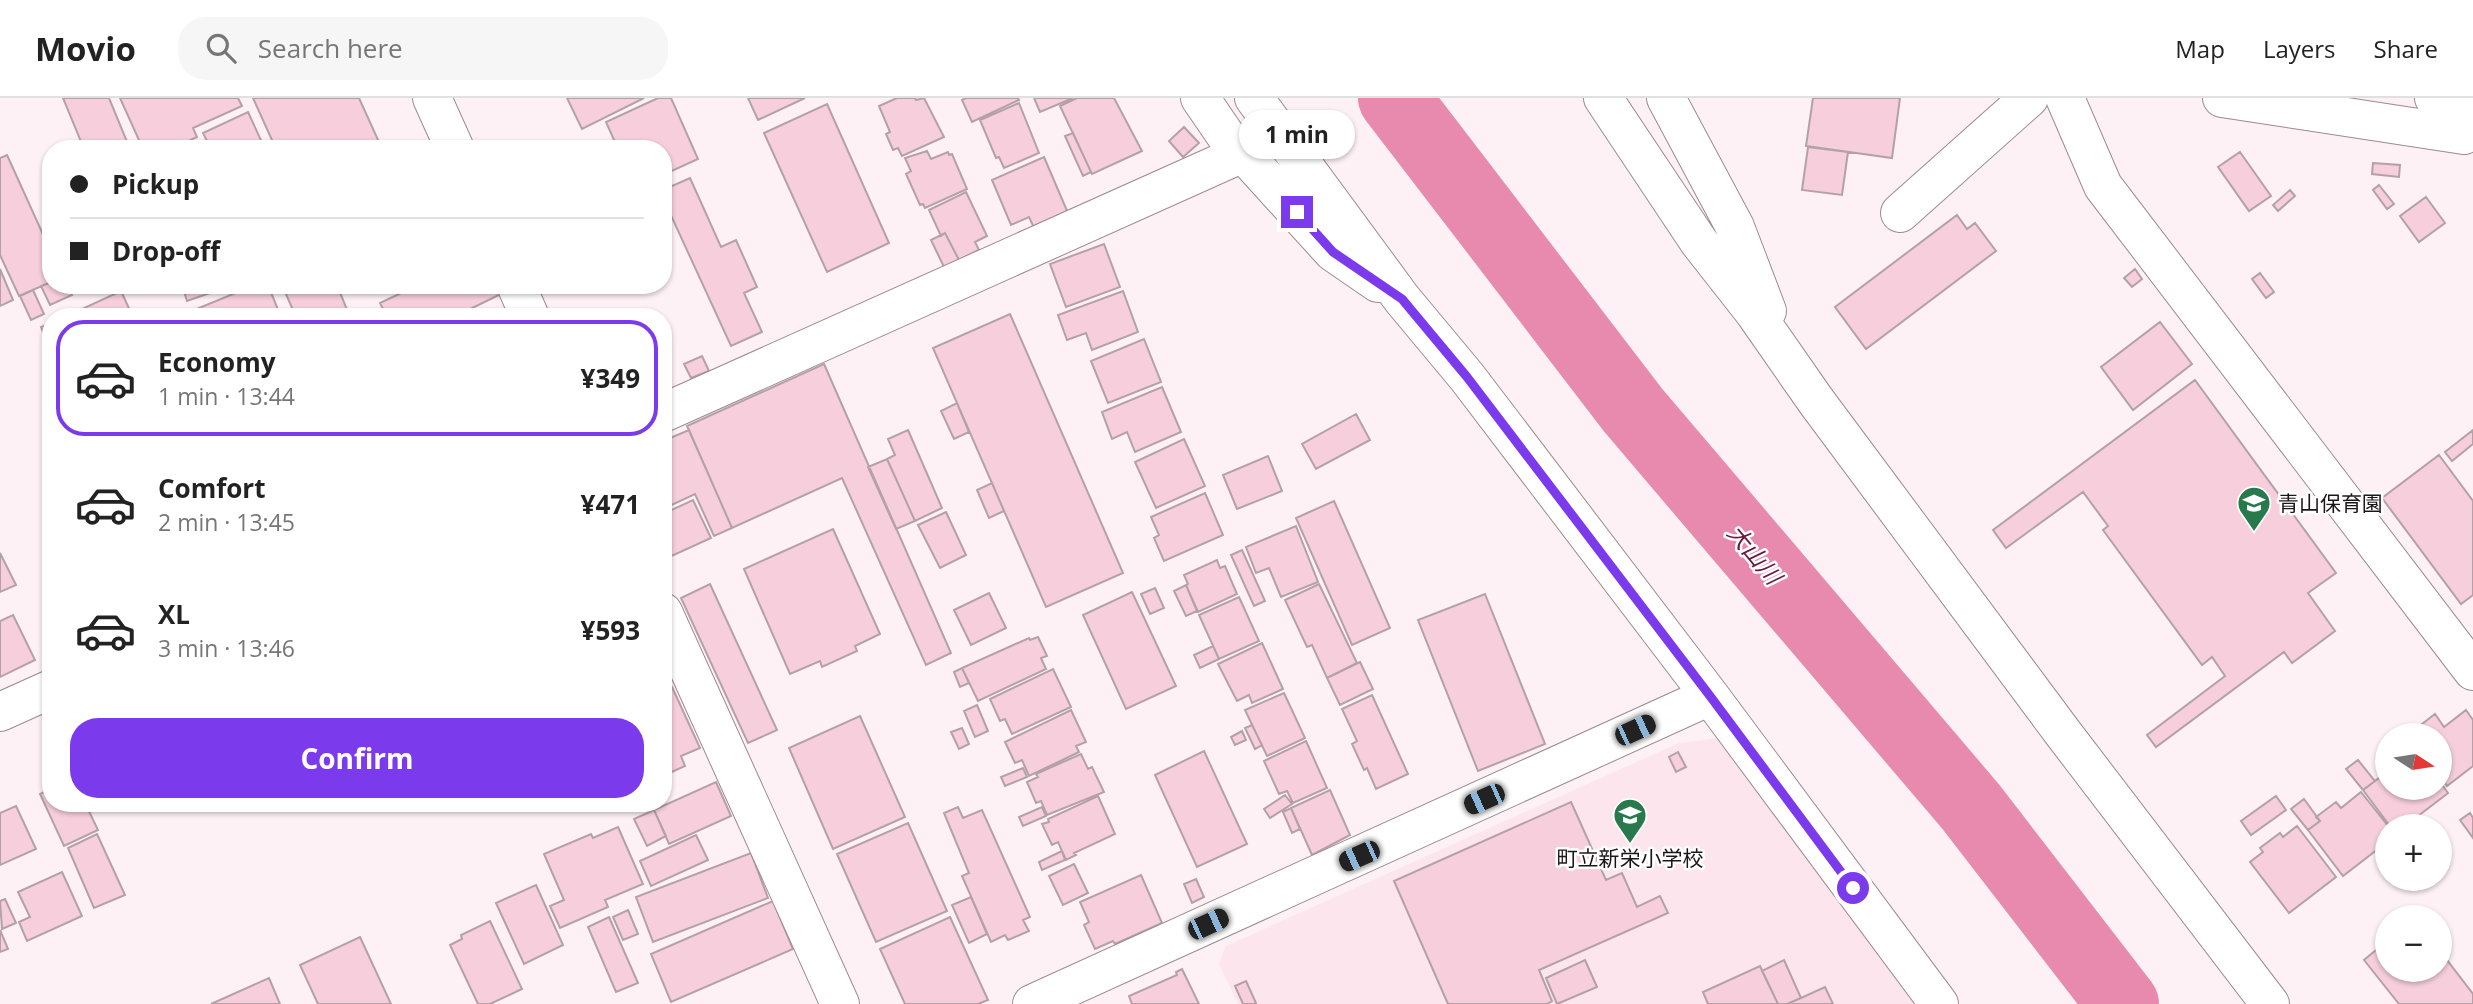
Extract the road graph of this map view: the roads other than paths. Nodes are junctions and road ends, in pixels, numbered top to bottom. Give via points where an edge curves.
1 (432, 98) edge
2 (1200, 98) edge
3 (1254, 98) edge
4 (1603, 98) edge
5 (1666, 98) edge
6 (2029, 98) edge
7 (2065, 98) edge
8 (2222, 98) edge
9 (2463, 117) edge
10 (451, 140) edge
11 (1239, 155) junction
12 (1900, 213) dead end
13 (1402, 299) junction
14 (1786, 359) junction
15 (672, 409) edge
16 (672, 632) edge
17 (2473, 671) edge
18 (42, 693) edge
19 (1710, 696) junction
20 (0, 712) edge
21 (840, 1004) edge
22 (1032, 1004) edge
23 (1939, 1004) edge
24 (2270, 1004) edge

1 - 10 street
2 - 11 street
3 - 13 street
4 - 14 street via 1699,242
5 - 14 street via 1735,227
6 - 12 street
7 - 17 street via 2103,186
8 - 9 street
11 - 13 street via 1243,153 1333,252
11 - 15 street
13 - 19 street via 1467,377
14 - 24 street
16 - 21 street
18 - 20 street
19 - 22 street
19 - 23 street

